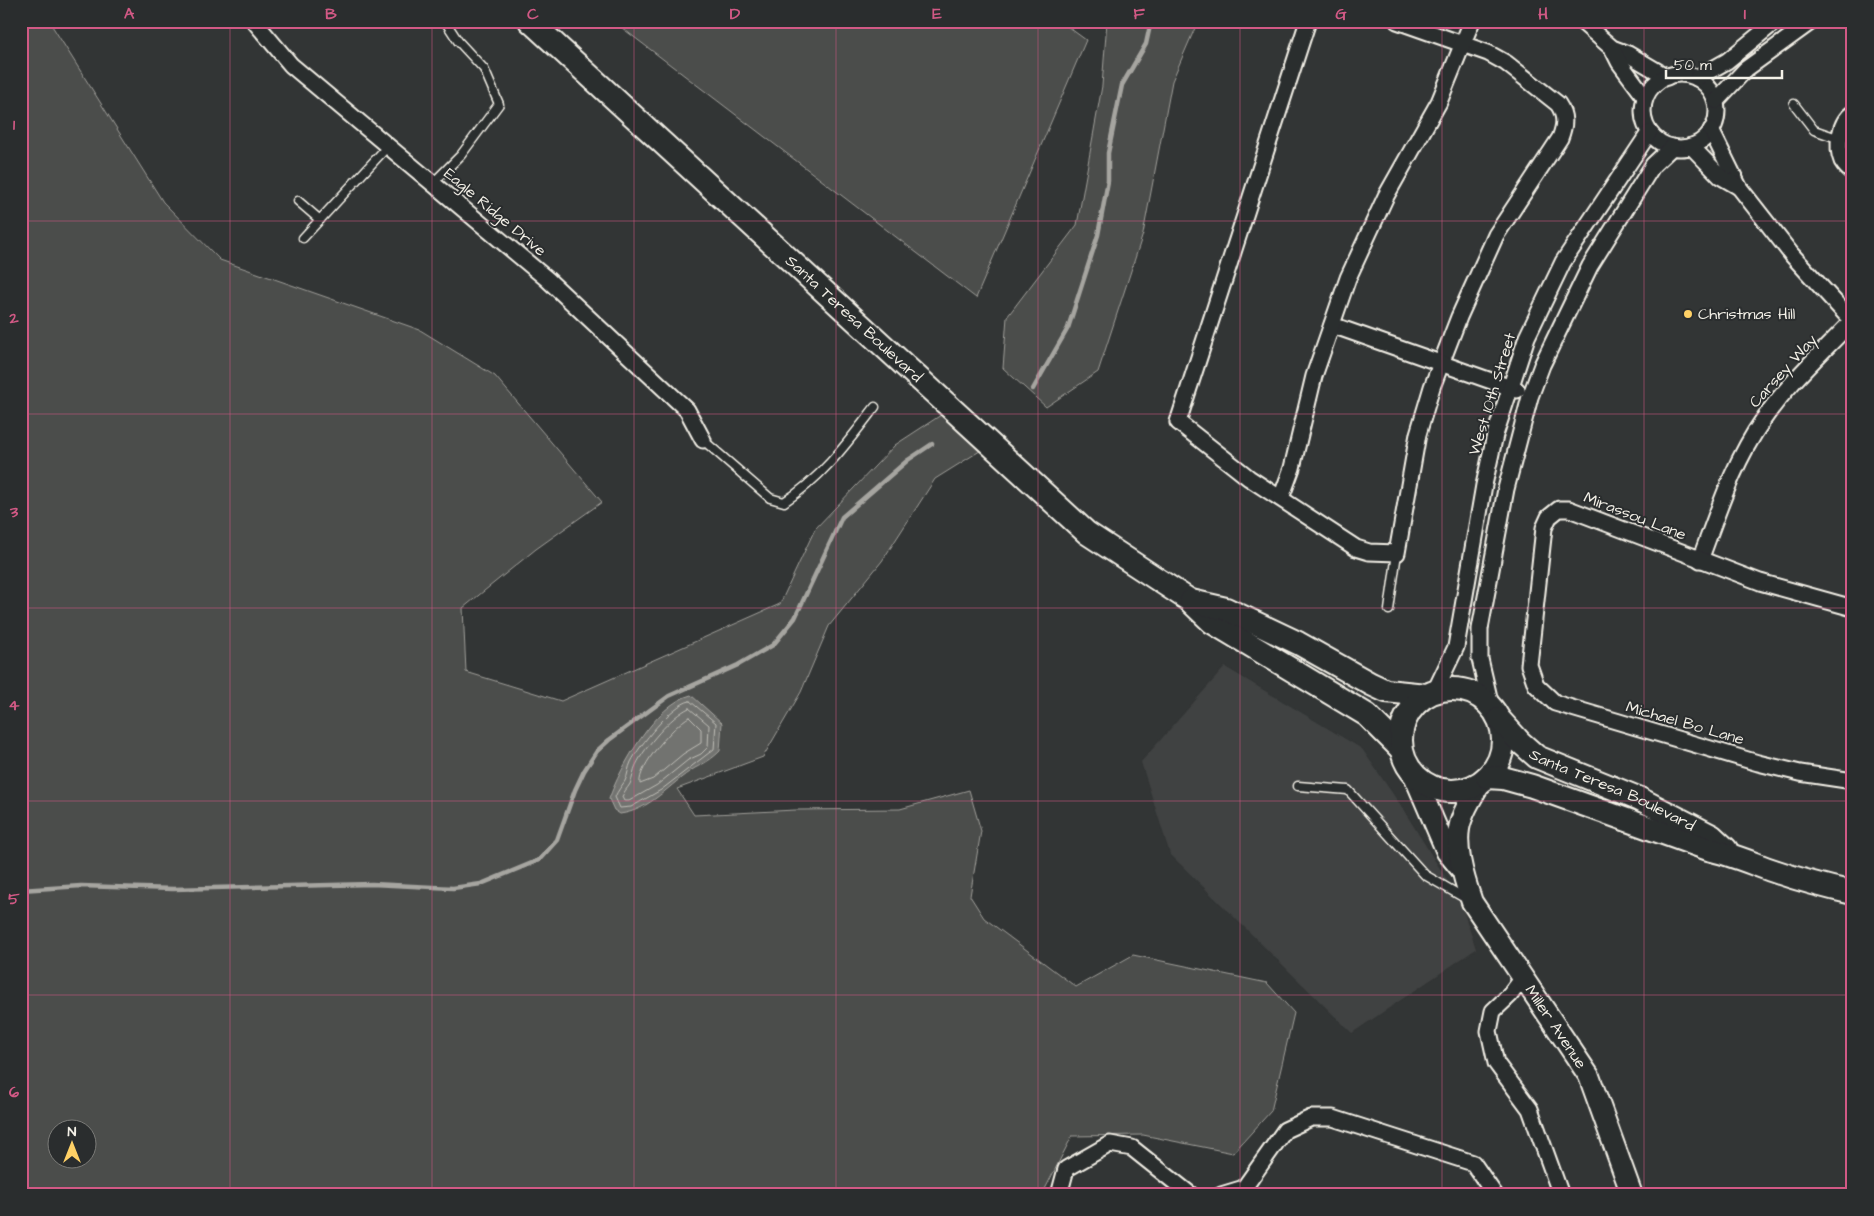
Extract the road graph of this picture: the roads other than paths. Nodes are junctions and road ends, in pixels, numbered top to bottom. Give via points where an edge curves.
1 (254, 21) edge
2 (445, 21) edge
3 (530, 21) edge
4 (1308, 21) edge
5 (1397, 21) edge
6 (1472, 21) edge
7 (1581, 21) edge
8 (1776, 21) edge
9 (1812, 21) edge
10 (1464, 44) junction
11 (1612, 48) junction
12 (1667, 77) junction
13 (1697, 78) junction
14 (1645, 97) junction
15 (1716, 102) junction
16 (1794, 104) dead end
17 (1853, 113) edge
18 (1711, 130) junction
19 (1649, 133) junction
20 (1840, 139) junction
21 (388, 146) junction
22 (1691, 146) junction
23 (1672, 147) junction
24 (1853, 173) edge
25 (433, 183) junction
26 (1739, 187) junction
27 (298, 201) dead end
28 (320, 220) junction
29 (303, 238) dead end
30 (1852, 321) edge
31 (1332, 324) junction
32 (1441, 363) junction
33 (1510, 387) junction
34 (1530, 396) junction
35 (875, 407) dead end
36 (703, 440) joint
37 (1281, 498) junction
38 (1397, 553) junction
39 (1700, 560) junction
40 (1189, 600) junction
41 (1853, 608) edge
42 (1388, 610) dead end
43 (1528, 665) joint
44 (1431, 693) junction
45 (1495, 712) junction
46 (1401, 749) junction
47 (1414, 775) junction
48 (1483, 780) junction
49 (1853, 781) edge
50 (1298, 786) dead end
51 (1732, 854) junction
52 (1461, 869) junction
53 (1853, 893) edge
54 (1472, 902) junction
55 (1522, 979) junction
56 (1059, 1195) edge
57 (1191, 1195) edge
58 (1221, 1195) edge
59 (1496, 1195) edge
60 (1561, 1195) edge
61 (1632, 1195) edge

1 - 21 street, Eagle Ridge Drive via 291,64
2 - 25 lane via 484,70 499,104 461,155
3 - 40 main road, Santa Teresa Boulevard via 1088,533
4 - 37 street via 1178,422 1249,478
5 - 10 street
6 - 10 street
7 - 11 street
8 - 13 street via 1727,62
9 - 15 street via 1746,69
10 - 31 street via 1439,102 1386,196
10 - 32 street via 1506,63 1558,104 1565,121 1560,138 1492,244
11 - 12 street
11 - 14 street
12 - 13 street via 1685,75
12 - 14 street via 1652,87
13 - 15 street via 1712,92
14 - 19 street via 1644,122
15 - 18 street via 1717,114
16 - 20 lane via 1814,130
17 - 20 street via 1843,126
18 - 22 street via 1707,137
18 - 26 street
19 - 23 street via 1663,145
19 - 33 street, West 10th Street via 1563,262 1527,337
20 - 24 street via 1843,162
21 - 25 street, Eagle Ridge Drive
21 - 28 lane
22 - 23 street
22 - 26 street via 1720,176
23 - 34 street via 1653,165 1590,266 1542,364
25 - 36 street, Eagle Ridge Drive via 547,278 687,410
26 - 30 street via 1792,255
27 - 28 lane
28 - 29 lane
30 - 39 street, Carsey Way via 1794,381 1762,421 1731,476
31 - 32 street
31 - 37 street via 1314,376 1289,480
32 - 33 street
32 - 38 street via 1418,434
33 - 34 street
33 - 44 street, West 10th Street via 1484,485 1456,648
34 - 45 street via 1506,490 1480,629 1480,659
35 - 36 lane via 838,455 800,492 784,502 770,498
37 - 38 street via 1356,548
38 - 42 lane
39 - 41 street, Mirassou Lane via 1760,582
39 - 43 street, Mirassou Lane via 1568,509 1559,509 1549,517 1544,528
40 - 44 main road, Santa Teresa Boulevard via 1226,609 1298,643 1379,688 1393,692
40 - 46 main road, Santa Teresa Boulevard via 1212,622 1367,715
43 - 49 street, Michael Bo Lane via 1536,685 1555,703 1758,763
44 - 45 main road via 1445,689 1465,690 1474,693
44 - 46 main road via 1413,707 1404,722
45 - 48 main road via 1504,739 1502,751 1498,763
45 - 51 main road, Santa Teresa Boulevard via 1537,757 1646,803 1712,836
46 - 47 main road
47 - 48 main road via 1444,790 1466,789
47 - 52 street, Miller Avenue via 1447,852
48 - 51 main road, Santa Teresa Boulevard via 1515,780 1708,849
48 - 52 street, Miller Avenue via 1461,819
50 - 54 lane via 1348,790 1425,875
51 - 53 main road, Santa Teresa Boulevard via 1773,871
52 - 54 street, Miller Avenue
54 - 55 street, Miller Avenue
55 - 60 street via 1492,1012 1489,1031 1492,1054 1530,1109
55 - 61 street, Miller Avenue via 1589,1076
56 - 57 street via 1066,1169 1110,1144 1132,1148
58 - 59 street via 1244,1188 1285,1130 1311,1118 1333,1118 1473,1164

